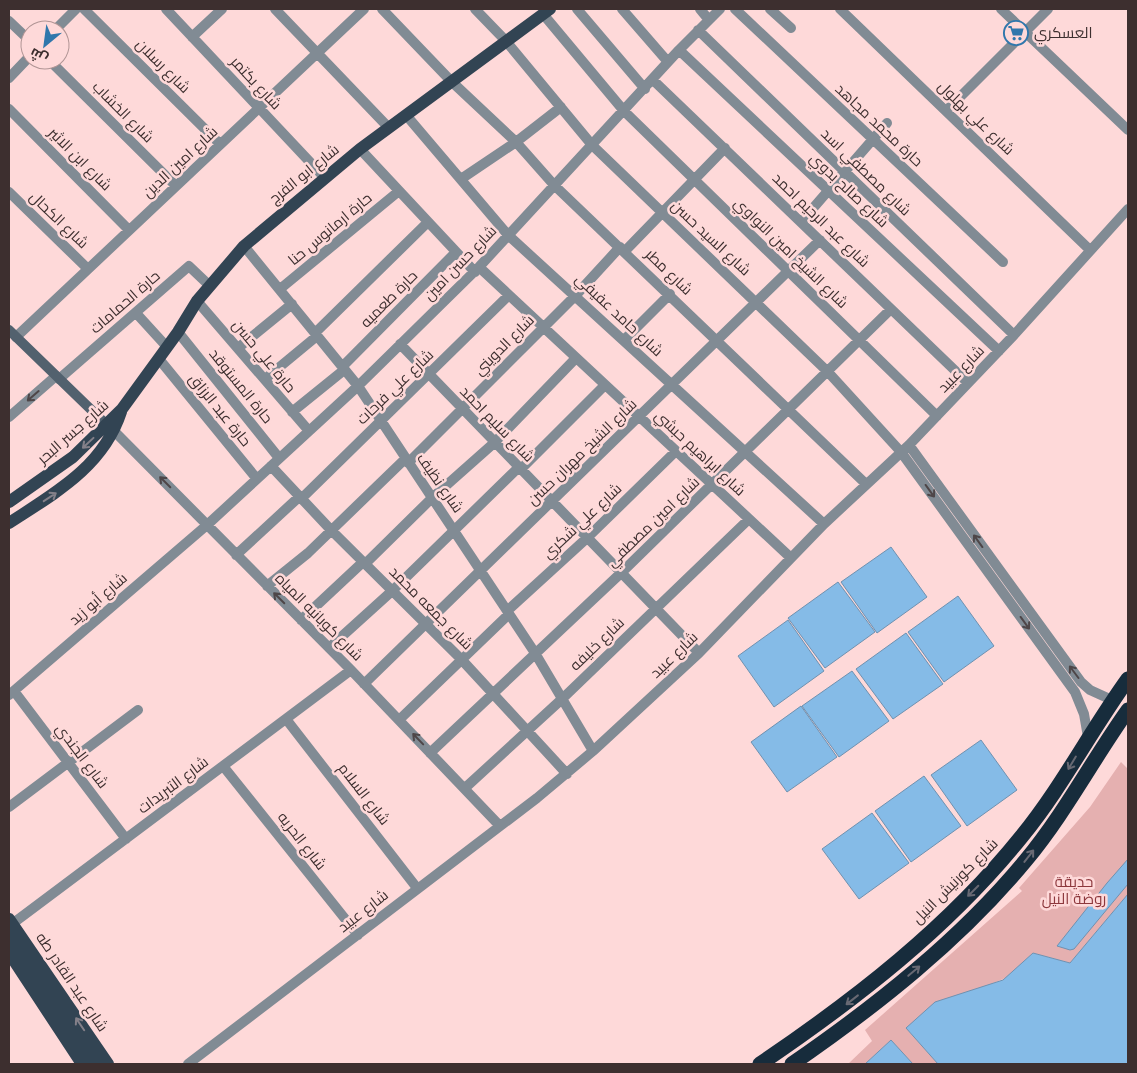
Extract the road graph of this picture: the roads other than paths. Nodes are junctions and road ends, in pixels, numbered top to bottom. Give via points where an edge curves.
1 (76, 9) edge
2 (84, 9) edge
3 (166, 9) edge
4 (222, 9) edge
5 (275, 9) edge
6 (364, 9) edge
7 (382, 9) edge
8 (475, 9) edge
9 (578, 9) edge
10 (622, 9) edge
11 (700, 9) edge
12 (720, 9) edge
13 (735, 9) edge
14 (770, 9) edge
15 (840, 9) edge
16 (1001, 9) edge
17 (1048, 9) edge
18 (547, 11) edge
19 (65, 20) edge
20 (709, 20) junction
21 (9, 21) edge
22 (791, 28) dead end
23 (698, 30) junction
24 (20, 31) edge
25 (1026, 32) junction
26 (192, 37) junction
27 (505, 40) junction
28 (679, 50) junction
29 (317, 53) junction
30 (668, 62) junction
31 (20, 66) edge
32 (59, 70) edge
33 (9, 78) edge
34 (653, 80) junction
35 (451, 81) junction
36 (645, 89) junction
37 (560, 107) junction
38 (258, 108) junction
39 (9, 109) edge
40 (947, 110) junction
41 (624, 111) junction
42 (406, 115) junction
43 (888, 123) dead end
44 (388, 128) junction
45 (1128, 130) edge
46 (873, 140) junction
47 (516, 142) junction
48 (220, 144) junction
49 (592, 145) junction
50 (725, 148) junction
51 (360, 149) junction
52 (844, 172) junction
53 (324, 177) junction
54 (461, 179) junction
55 (695, 180) junction
56 (554, 185) junction
57 (176, 186) junction
58 (399, 191) junction
59 (828, 191) junction
60 (9, 192) edge
61 (1128, 209) edge
62 (663, 213) junction
63 (428, 222) junction
64 (801, 222) junction
65 (129, 230) junction
66 (508, 235) junction
67 (820, 240) junction
68 (244, 246) junction
69 (623, 249) junction
70 (1090, 250) junction
71 (456, 252) junction
72 (1003, 262) dead end
73 (88, 269) junction
74 (477, 269) junction
75 (788, 271) junction
76 (209, 285) junction
77 (280, 290) junction
78 (670, 294) junction
79 (509, 295) junction
80 (576, 295) junction
81 (197, 301) junction
82 (757, 302) junction
83 (292, 304) junction
84 (892, 309) junction
85 (136, 313) junction
86 (543, 327) junction
87 (178, 332) junction
88 (12, 333) edge
89 (316, 334) junction
90 (1014, 335) junction
91 (717, 339) junction
92 (624, 340) junction
93 (860, 341) junction
94 (400, 344) junction
95 (167, 347) junction
96 (238, 348) junction
97 (999, 351) junction
98 (576, 358) junction
99 (159, 359) junction
100 (343, 368) junction
101 (828, 372) junction
102 (428, 376) junction
103 (58, 377) junction
104 (265, 379) junction
105 (968, 383) junction
106 (671, 384) junction
107 (605, 385) junction
108 (358, 386) junction
109 (122, 409) joint
110 (462, 409) junction
111 (790, 409) junction
112 (292, 412) junction
113 (938, 416) junction
114 (9, 417) edge
115 (640, 417) junction
116 (380, 422) junction
117 (111, 429) junction
118 (309, 431) junction
119 (494, 443) junction
120 (905, 448) junction
121 (676, 451) junction
122 (745, 453) junction
123 (280, 458) junction
124 (406, 461) junction
125 (271, 466) junction
126 (519, 469) junction
127 (257, 479) junction
128 (866, 484) junction
129 (713, 485) junction
130 (300, 498) junction
131 (432, 498) junction
132 (9, 502) edge
133 (552, 502) junction
134 (749, 519) junction
135 (9, 523) edge
136 (824, 524) junction
137 (208, 525) junction
138 (331, 530) junction
139 (454, 530) junction
140 (587, 538) junction
141 (236, 555) junction
142 (791, 558) junction
143 (364, 563) junction
144 (481, 570) junction
145 (621, 573) junction
146 (267, 586) junction
147 (392, 591) junction
148 (656, 609) junction
149 (508, 612) junction
150 (300, 620) junction
151 (425, 622) junction
152 (329, 648) junction
153 (535, 653) junction
154 (699, 653) junction
155 (460, 659) junction
156 (351, 670) junction
157 (1128, 679) edge
158 (364, 684) junction
159 (11, 693) edge
160 (492, 694) junction
161 (562, 699) junction
162 (1112, 700) junction
163 (138, 710) dead end
164 (1128, 710) edge
165 (286, 719) junction
166 (399, 720) junction
167 (526, 731) junction
168 (1088, 737) junction
169 (594, 751) junction
170 (430, 752) junction
171 (68, 763) junction
172 (223, 766) junction
173 (567, 774) junction
174 (465, 788) junction
175 (9, 807) edge
176 (500, 825) junction
177 (126, 839) junction
178 (417, 888) junction
179 (10, 926) edge
180 (358, 935) junction
181 (9, 953) edge
182 (830, 1038) junction
183 (82, 1064) edge
184 (94, 1064) edge
185 (108, 1064) edge
186 (188, 1064) edge
187 (760, 1064) edge
188 (792, 1064) edge
189 (811, 1064) edge

1 - 19 street
2 - 48 street, شارع رسلان
3 - 26 street, شارع بكتمر
4 - 26 street
5 - 29 street
6 - 29 street, شارع امين الدين
7 - 35 street, شارع مطر
8 - 27 street, شارع السيد حسن
9 - 36 street
10 - 30 street
11 - 20 street
12 - 20 street, شارع حسن امين
13 - 46 street, حارة محمد مجاهد
14 - 22 street
15 - 40 street, شارع علي بهلول
16 - 25 street
17 - 25 street
18 - 27 main road, شارع ابو الفرج
18 - 41 street, شارع الشيخ امين النواوي
20 - 23 street, شارع حسن امين
21 - 24 street
23 - 28 street, شارع حسن امين
23 - 52 street, شارع مصطفي اسد
25 - 40 street
25 - 45 street
26 - 38 street, شارع بكتمر
27 - 35 main road, شارع ابو الفرج
27 - 37 street, شارع السيد حسن
28 - 30 street, شارع حسن امين
28 - 59 street, شارع صالح بدوي
29 - 38 street, شارع امين الدين
29 - 44 street
30 - 34 street, شارع حسن امين
31 - 33 street
32 - 57 street, شارع الخشاب
34 - 36 street, شارع حسن امين
34 - 50 street, شارع عبد الرحيم احمد
35 - 42 main road, شارع ابو الفرج
35 - 47 street, شارع مطر
36 - 41 street, شارع حسن امين
37 - 47 street
37 - 49 street, شارع السيد حسن
38 - 48 street, شارع امين الدين
38 - 53 street, شارع بكتمر
39 - 65 street, شارع ابن الاثير
40 - 70 street, شارع علي بهلول
41 - 49 street, شارع حسن امين
41 - 55 street, شارع الشيخ امين النواوي
42 - 44 main road, شارع ابو الفرج
42 - 54 street, شارع حامد عفيفي
43 - 46 street
44 - 51 main road, شارع ابو الفرج
46 - 52 street
46 - 72 street, حارة محمد مجاهد
47 - 54 street
47 - 56 street, شارع مطر
48 - 57 street, شارع امين الدين
49 - 56 street, شارع حسن امين
49 - 62 street, شارع السيد حسن
50 - 55 street, شارع الدويني
50 - 64 street, شارع عبد الرحيم احمد
51 - 53 main road, شارع ابو الفرج
51 - 58 street, شارع ابراهيم حبشي
52 - 59 street
52 - 90 street, شارع مصطفي اسد
53 - 68 main road, شارع ابو الفرج
54 - 66 street, شارع حامد عفيفي
55 - 62 street, شارع الدويني
55 - 75 street, شارع الشيخ امين النواوي
56 - 66 street, شارع حسن امين
56 - 69 street, شارع مطر
57 - 65 street, شارع امين الدين
58 - 63 street, شارع ابراهيم حبشي
58 - 77 street, حارة ارمانوس حنا
59 - 64 street
59 - 97 street, شارع صالح بدوي
60 - 73 street, شارع الكحال
61 - 70 street, شارع عبيد
62 - 69 street, شارع الدويني
62 - 82 street, شارع السيد حسن
63 - 71 street, شارع ابراهيم حبشي
63 - 89 street
64 - 67 street, شارع عبد الرحيم احمد
65 - 73 street, شارع امين الدين
66 - 74 street, شارع حسن امين
66 - 80 street, شارع حامد عفيفي
67 - 75 street, شارع الشيخ مهران حسن
67 - 84 street, شارع عبد الرحيم احمد
68 - 76 main road, شارع ابو الفرج
68 - 77 street, شارع نظيف
69 - 78 street, شارع مطر
69 - 80 street, شارع الدويني
70 - 90 street, شارع عبيد
71 - 74 street, شارع ابراهيم حبشي
71 - 100 street, حارة طعميه
73 - 88 street, شارع امين الدين
74 - 79 street, شارع ابراهيم حبشي
74 - 94 street, شارع حسن امين
75 - 82 street, شارع الشيخ مهران حسن
75 - 93 street, شارع الشيخ امين النواوي
76 - 81 main road, شارع ابو الفرج
76 - 85 street, حارة الحمامات via 189,266
77 - 83 street, شارع نظيف
78 - 91 street, شارع مطر
78 - 92 street
79 - 86 street, شارع ابراهيم حبشي
79 - 102 street, شارع علي فرحات
80 - 86 street, شارع الدويني
80 - 92 street, شارع حامد عفيفي
81 - 87 main road, شارع ابو الفرج
81 - 96 street, حارة علي حسن
82 - 91 street, شارع الشيخ مهران حسن
82 - 101 street, شارع السيد حسن
83 - 89 street, شارع نظيف
83 - 96 street
84 - 93 street, شارع امين مصطفي
84 - 105 street, شارع عبد الرحيم احمد
85 - 95 street
85 - 103 street, حارة الحمامات
86 - 98 street, شارع ابراهيم حبشي
86 - 110 street, شارع الدويني
87 - 95 main road, شارع ابو الفرج
87 - 123 street, حارة المستوقد
88 - 103 street
89 - 100 street, شارع نظيف
89 - 104 street
90 - 97 street, شارع عبيد
91 - 106 street, شارع الشيخ مهران حسن
91 - 111 street, شارع مطر
92 - 106 street, شارع حامد عفيفي
93 - 101 street, شارع امين مصطفي
93 - 113 street, شارع الشيخ امين النواوي
94 - 102 street, شارع سليم احمد
94 - 108 street, شارع حسن امين
95 - 99 main road, شارع ابو الفرج
96 - 104 street, حارة علي حسن
97 - 105 street, شارع عبيد
98 - 107 street, شارع ابراهيم حبشي
98 - 119 street
99 - 109 main road, شارع ابو الفرج
99 - 127 street, حارة عبد الرزاق
100 - 108 street, شارع نظيف
100 - 112 street, حارة طعميه
101 - 111 street, شارع امين مصطفي
101 - 120 street, شارع السيد حسن
102 - 110 street, شارع سليم احمد
102 - 116 street, شارع علي فرحات
103 -> 114 street, حارة الحمامات
103 - 117 street
104 - 112 street, حارة علي حسن
105 - 113 street, شارع عبيد
106 - 115 street, شارع الشيخ مهران حسن
106 - 122 street, شارع حامد عفيفي
107 - 115 street, شارع ابراهيم حبشي
107 - 126 street
108 - 116 street, شارع نظيف
108 - 118 street, شارع حسن امين
109 - 117 main road, شارع جسر البحر
110 - 119 street, شارع سليم احمد
110 - 124 street, شارع الدويني
111 - 122 street, شارع امين مصطفي
111 - 128 street, شارع مطر
112 - 118 street, حارة علي حسن
113 - 120 street, شارع عبيد
115 - 121 street, شارع ابراهيم حبشي
115 - 133 street, شارع الشيخ مهران حسن
116 - 124 street, شارع نظيف
116 - 130 street, شارع علي فرحات
117 -> 132 main road, شارع جسر البحر
135 -> 117 main road, شارع جسر البحر via 74,480 96,458
137 -> 117 street, شارع كوبانيه المياه
118 - 123 street, شارع حسن امين
119 - 126 street, شارع سليم احمد
119 - 131 street
120 - 128 street, شارع عبيد
162 -> 120 street via 1081,682
120 -> 168 street via 1075,692 1084,714
121 - 129 street, شارع ابراهيم حبشي
121 - 140 street, شارع علي شكري
122 - 129 street, شارع امين مصطفي
122 - 136 street, شارع حامد عفيفي
123 - 125 street, شارع حسن امين
124 - 131 street, شارع نظيف
124 - 138 street, شارع الدويني
125 - 127 street, شارع حسن امين
125 - 130 street, شارع جمعه محمد
126 - 133 street, شارع سليم احمد
126 - 139 street
127 - 137 street, شارع حسن امين
128 - 136 street, شارع عبيد
129 - 134 street, شارع ابراهيم حبشي
129 - 145 street, شارع امين مصطفي
130 - 138 street, شارع جمعه محمد
130 - 141 street, شارع علي فرحات
131 - 139 street, شارع نظيف
131 - 143 street
133 - 140 street, شارع سليم احمد
133 - 144 street, شارع الشيخ مهران حسن
134 - 142 street, شارع ابراهيم حبشي
134 - 148 street, شارع خليفه
136 - 142 street, شارع عبيد
137 - 141 street, شارع كوبانيه المياه
137 - 159 street, شارع أبو زيد
138 - 143 street, شارع جمعه محمد
138 - 146 street, شارع الدويني
139 - 144 street, شارع نظيف
139 - 147 street
140 - 145 street, شارع سليم احمد
140 - 149 street, شارع علي شكري
141 - 146 street, شارع كوبانيه المياه
142 - 154 street, شارع عبيد
143 - 147 street, شارع جمعه محمد
143 - 150 street
144 - 149 street, شارع نظيف
144 - 151 street, شارع الشيخ مهران حسن
145 - 148 street, شارع سليم احمد
145 - 153 street, شارع امين مصطفي
150 -> 146 street, شارع كوبانيه المياه
147 - 151 street, شارع جمعه محمد
147 - 152 street
148 - 154 street, شارع سليم احمد
148 - 161 street, شارع خليفه
149 - 153 street, شارع نظيف
149 - 155 street, شارع علي شكري
150 - 152 street, شارع كوبانيه المياه
151 - 155 street, شارع جمعه محمد
151 - 158 street, شارع الشيخ مهران حسن
152 - 156 street, شارع كوبانيه المياه
153 - 160 street, شارع امين مصطفي
153 - 161 street, شارع نظيف
154 - 169 street, شارع عبيد
155 - 160 street, شارع جمعه محمد
155 - 166 street, شارع علي شكري
156 - 158 street, شارع كوبانيه المياه
156 - 165 street, شارع التبريدات
157 - 162 highway, شارع كورنيش النيل
158 - 166 street, شارع كوبانيه المياه
159 - 171 street, شارع الجندي
160 - 167 street, شارع جمعه محمد
160 - 170 street, شارع امين مصطفي
161 - 167 street, شارع خليفه
161 - 169 street, شارع نظيف
162 - 168 highway, شارع كورنيش النيل
163 - 171 street
182 -> 164 highway via 923,964 997,892 1052,826
165 - 172 street, شارع التبريدات
165 - 178 street, شارع السلام
170 -> 166 street, شارع كوبانيه المياه
167 - 173 street, شارع جمعه محمد
167 - 174 street, شارع خليفه
168 -> 187 highway, شارع كورنيش النيل via 1044,808 977,888 866,989
169 - 173 street, شارع عبيد
170 - 174 street, شارع كوبانيه المياه
171 - 175 street
171 - 177 street, شارع الجندي
172 - 177 street, شارع التبريدات
172 - 180 street, شارع الحريه
173 - 176 street, شارع عبيد
174 - 176 street, شارع كوبانيه المياه
176 - 178 street, شارع عبيد
177 - 179 street, شارع التبريدات
178 - 180 street, شارع عبيد
179 - 184 main road
185 -> 179 main road, شارع عبد القادر طه
180 - 186 street, شارع عبيد
181 - 183 main road
182 - 188 highway
182 - 189 highway

